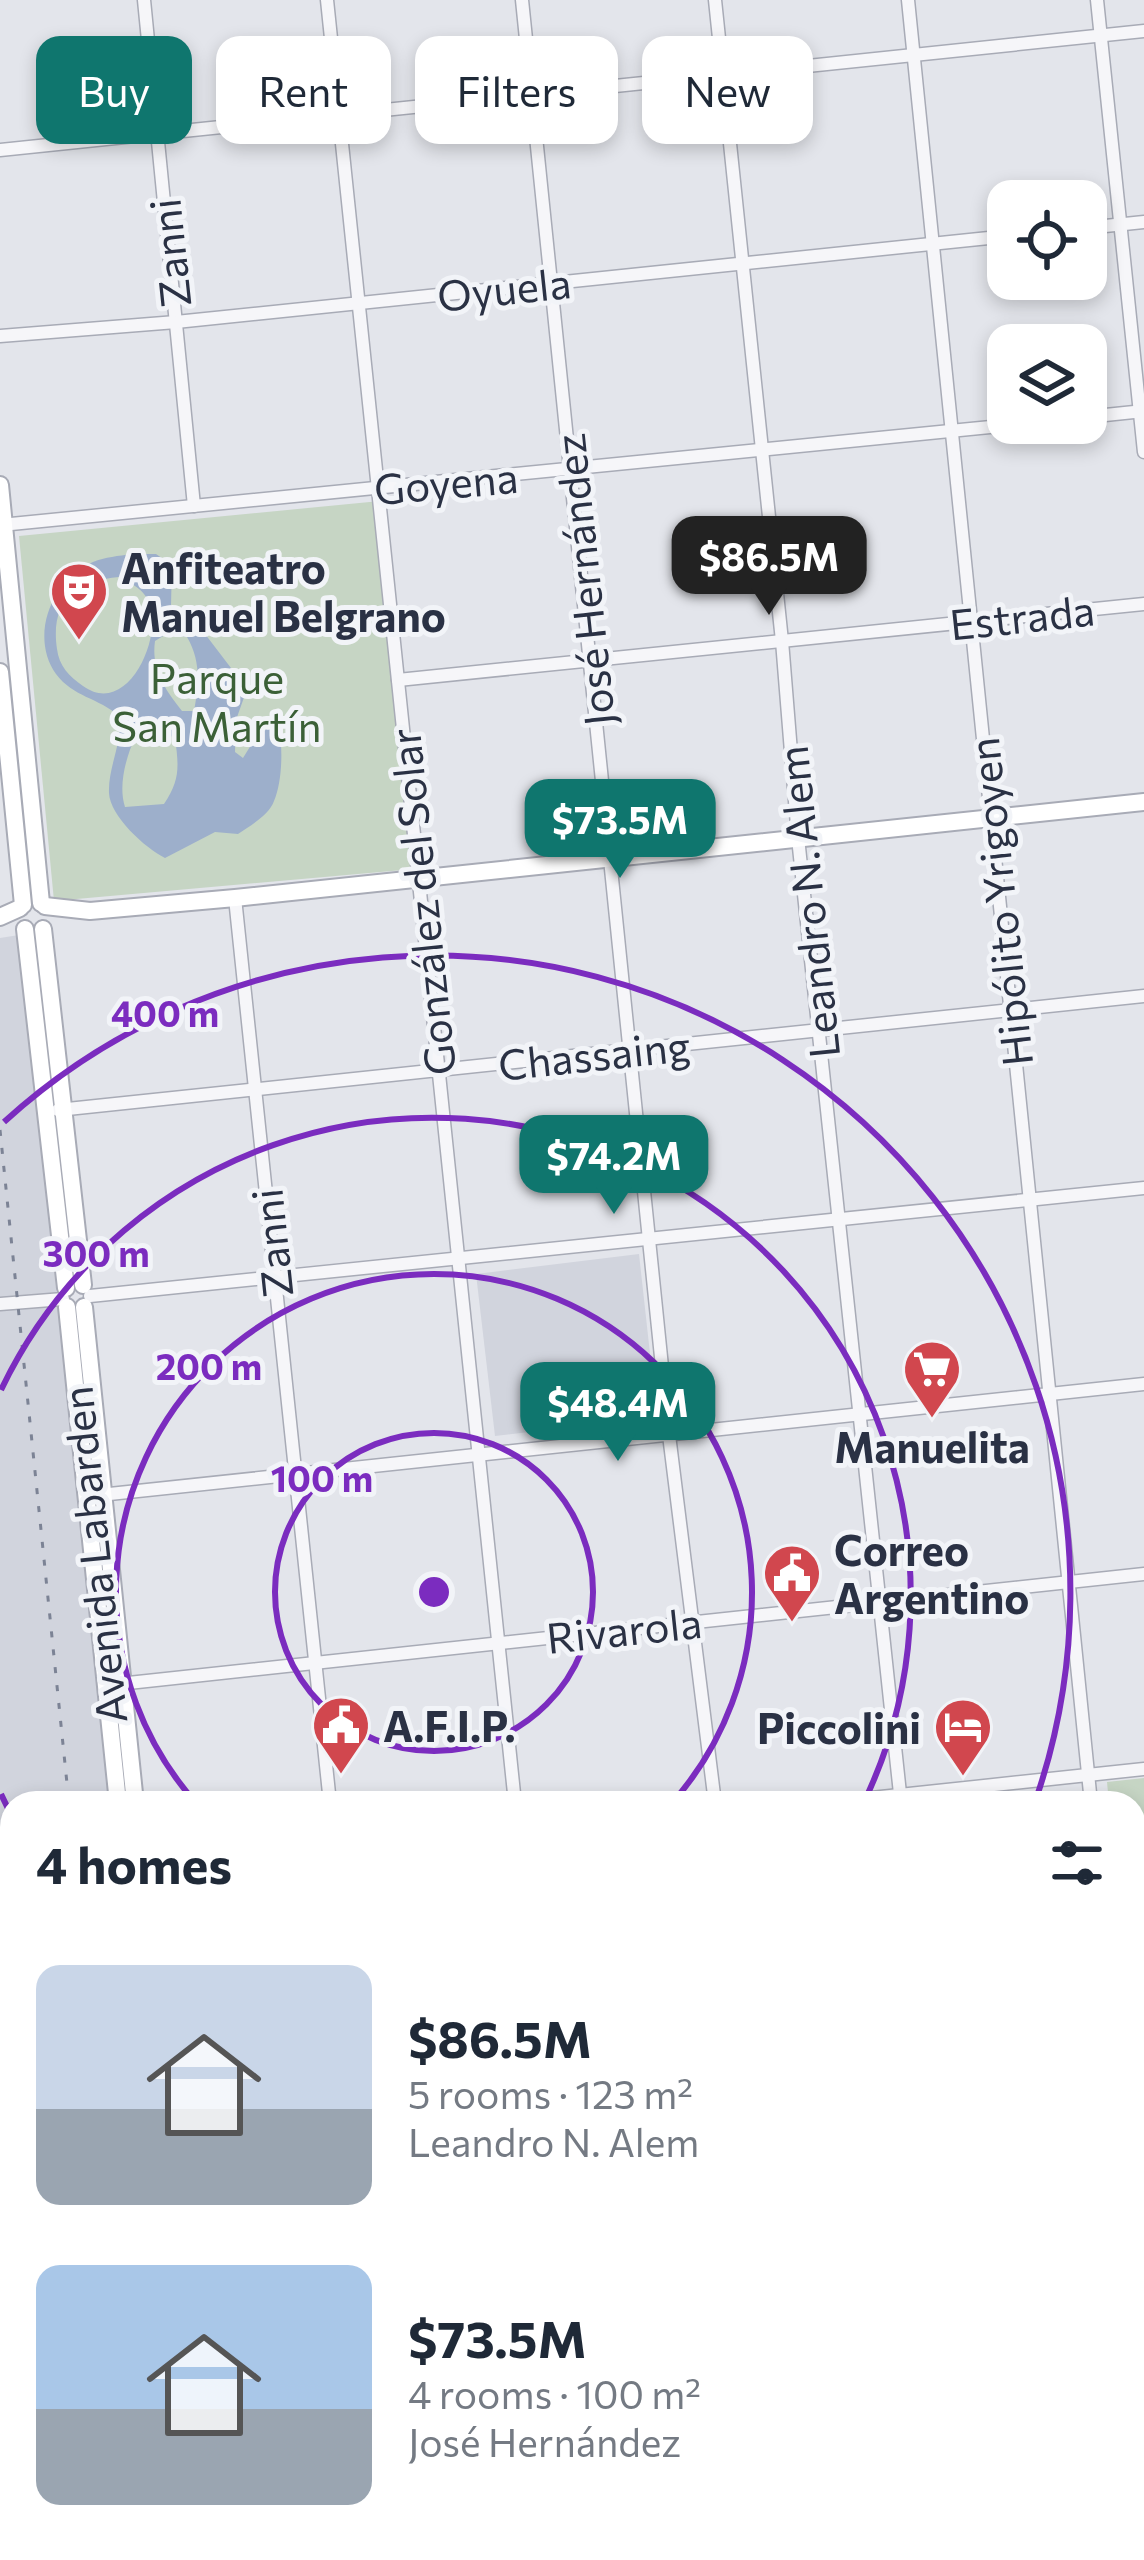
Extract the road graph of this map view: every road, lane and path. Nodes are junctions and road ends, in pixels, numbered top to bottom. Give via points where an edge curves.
1 (144, 0) edge
2 (327, 0) edge
3 (522, 0) edge
4 (715, 0) edge
5 (908, 0) edge
6 (1097, 0) edge
7 (1144, 31) edge
8 (1101, 35) junction
9 (148, 36) edge
10 (331, 36) edge
11 (526, 36) edge
12 (719, 36) edge
13 (913, 55) junction
14 (813, 65) edge
15 (56, 144) edge
16 (159, 144) edge
17 (342, 144) edge
18 (538, 144) edge
19 (730, 144) edge
20 (0, 150) edge
21 (1144, 222) edge
22 (1121, 224) junction
23 (1107, 226) edge
24 (987, 238) edge
25 (933, 244) junction
26 (742, 263) junction
27 (552, 283) junction
28 (359, 303) junction
29 (176, 322) junction
30 (0, 336) edge
31 (1142, 412) edge
32 (1107, 415) edge
33 (987, 427) edge
34 (952, 431) junction
35 (761, 451) junction
36 (1144, 452) edge
37 (573, 470) junction
38 (0, 485) edge
39 (378, 488) junction
40 (194, 506) junction
41 (2, 525) edge
42 (1144, 604) edge
43 (972, 622) junction
44 (782, 641) junction
45 (590, 661) junction
46 (0, 672) edge
47 (398, 680) junction
48 (1144, 802) edge
49 (990, 818) junction
50 (798, 838) junction
51 (611, 856) junction
52 (419, 879) junction
53 (235, 898) junction
54 (33, 916) junction
55 (0, 920) edge
56 (1144, 996) edge
57 (1010, 1010) junction
58 (820, 1030) junction
59 (632, 1050) junction
60 (439, 1071) junction
61 (255, 1090) junction
62 (53, 1111) junction
63 (1144, 1188) edge
64 (1028, 1199) junction
65 (838, 1219) junction
66 (648, 1238) junction
67 (458, 1257) junction
68 (274, 1277) junction
69 (75, 1297) junction
70 (0, 1304) edge
71 (1144, 1384) edge
72 (1049, 1394) junction
73 (860, 1414) junction
74 (669, 1435) junction
75 (479, 1455) junction
76 (295, 1475) junction
77 (95, 1496) junction
78 (1144, 1574) edge
79 (1069, 1582) junction
80 (880, 1602) junction
81 (694, 1622) junction
82 (499, 1642) junction
83 (315, 1661) junction
84 (113, 1685) junction
85 (1144, 1769) edge
86 (1088, 1775) junction
87 (117, 1791) edge
88 (133, 1791) edge
89 (329, 1791) edge
90 (514, 1791) edge
91 (714, 1791) edge
92 (899, 1791) edge
93 (963, 1791) edge
94 (1090, 1791) edge

1 - 9 street, Zanni
2 - 10 street, González del Solar
3 - 11 street, José Hernández
4 - 12 street, Leandro N. Alem
5 - 13 street, Hipólito Yrigoyen
6 - 8 street
7 - 8 street
8 - 13 street
8 - 22 street
13 - 14 street
13 - 25 street, Hipólito Yrigoyen
15 - 20 street
16 - 29 street, Zanni
17 - 28 street, González del Solar
18 - 27 street, José Hernández
19 - 26 street, Leandro N. Alem
21 - 22 street
22 - 23 street
22 - 31 street
24 - 25 street, Oyuela
25 - 26 street, Oyuela
25 - 34 street, Hipólito Yrigoyen
26 - 27 street, Oyuela
26 - 35 street, Leandro N. Alem
27 - 28 street, Oyuela
27 - 37 street, José Hernández
28 - 29 street, Oyuela
28 - 39 street, González del Solar
29 - 30 street, Oyuela
29 - 40 street, Zanni
31 - 32 street
31 - 36 street
33 - 34 street, Goyena
34 - 35 street, Goyena
34 - 43 street, Hipólito Yrigoyen
35 - 37 street, Goyena
35 - 44 street, Leandro N. Alem
37 - 39 street, Goyena
37 - 45 street, José Hernández
38 - 41 main road, Avenida Labarden
39 - 40 street, Goyena
39 - 47 street, González del Solar
40 - 41 street, Goyena
41 - 54 main road, Avenida Labarden
42 - 43 street, Estrada
43 - 44 street, Estrada
43 - 49 street, Hipólito Yrigoyen
44 - 45 street, Estrada
44 - 50 street, Leandro N. Alem
45 - 47 street, Estrada
45 - 51 street, José Hernández
46 - 54 main road, Avenida Labarden
47 - 52 street, González del Solar
48 - 49 main road
49 - 50 main road
49 - 57 street, Hipólito Yrigoyen
50 - 51 main road
50 - 58 street, Leandro N. Alem
51 - 52 main road
51 - 59 street, José Hernández
52 - 53 main road
52 - 60 street, González del Solar
53 - 54 main road
53 - 61 street, Zanni
54 - 55 main road
54 - 62 main road, Avenida Labarden
56 - 57 street, Chassaing
57 - 58 street, Chassaing
57 - 64 street, Hipólito Yrigoyen
58 - 59 street, Chassaing
58 - 65 street, Leandro N. Alem
59 - 60 street, Chassaing
59 - 66 street, José Hernández
60 - 61 street, Chassaing
60 - 67 street, González del Solar
61 - 62 street, Chassaing
61 - 68 street, Zanni
62 - 69 main road, Avenida Labarden
63 - 64 street
64 - 65 street
64 - 72 street, Hipólito Yrigoyen
65 - 66 street
65 - 73 street, Leandro N. Alem
66 - 67 street
66 - 74 street, José Hernández
67 - 68 street
67 - 75 street, González del Solar
68 - 69 street
68 - 76 street, Zanni
69 - 70 street
69 - 77 main road, Avenida Labarden
71 - 72 street
72 - 73 street
72 - 79 street, Hipólito Yrigoyen
73 - 74 street
73 - 80 street, Leandro N. Alem
74 - 75 street
74 - 81 street, José Hernández
75 - 76 street
75 - 82 street, González del Solar
76 - 77 street
76 - 83 street, Zanni
77 - 84 main road, Avenida Labarden
78 - 79 street, Rivarola
79 - 80 street, Rivarola
79 - 86 street, Hipólito Yrigoyen
80 - 81 street, Rivarola
80 - 92 street, Leandro N. Alem
81 - 82 street, Rivarola
81 - 91 street, José Hernández
82 - 83 street, Rivarola
82 - 90 street, González del Solar
83 - 84 street, Rivarola
83 - 89 street, Zanni
84 - 87 main road, Avenida Labarden
84 - 88 main road, Avenida Labarden
85 - 86 street
86 - 93 street
86 - 94 street, Hipólito Yrigoyen

